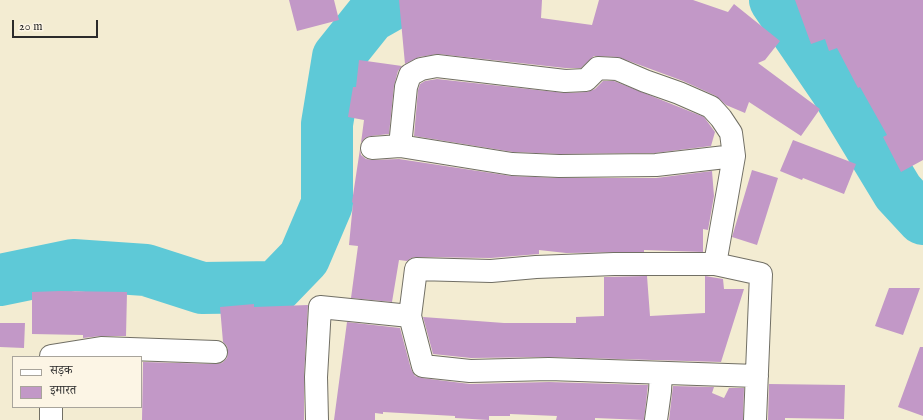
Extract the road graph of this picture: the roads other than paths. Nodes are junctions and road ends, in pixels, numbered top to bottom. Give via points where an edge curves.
1 (400, 146) junction
2 (372, 148) dead end
3 (734, 156) junction
4 (715, 264) junction
5 (410, 316) junction
6 (216, 352) dead end
7 (51, 356) edge
8 (661, 373) junction
9 (757, 376) junction
10 (51, 408) edge
11 (51, 420) edge
12 (318, 420) edge
13 (656, 420) edge
14 (755, 420) edge

1 - 2 street
1 - 3 street via 512,164 559,166 656,165
1 - 3 street via 406,87 410,75 421,69 437,66 586,80 598,68 617,69 711,107 731,133
3 - 4 street
4 - 5 street via 614,264 491,271 416,269
4 - 9 street via 761,274
5 - 8 street via 423,366 470,371 549,369
5 - 12 street via 320,306 316,377
6 - 7 street via 100,348
8 - 9 street
8 - 13 street
9 - 14 street
10 - 11 street

